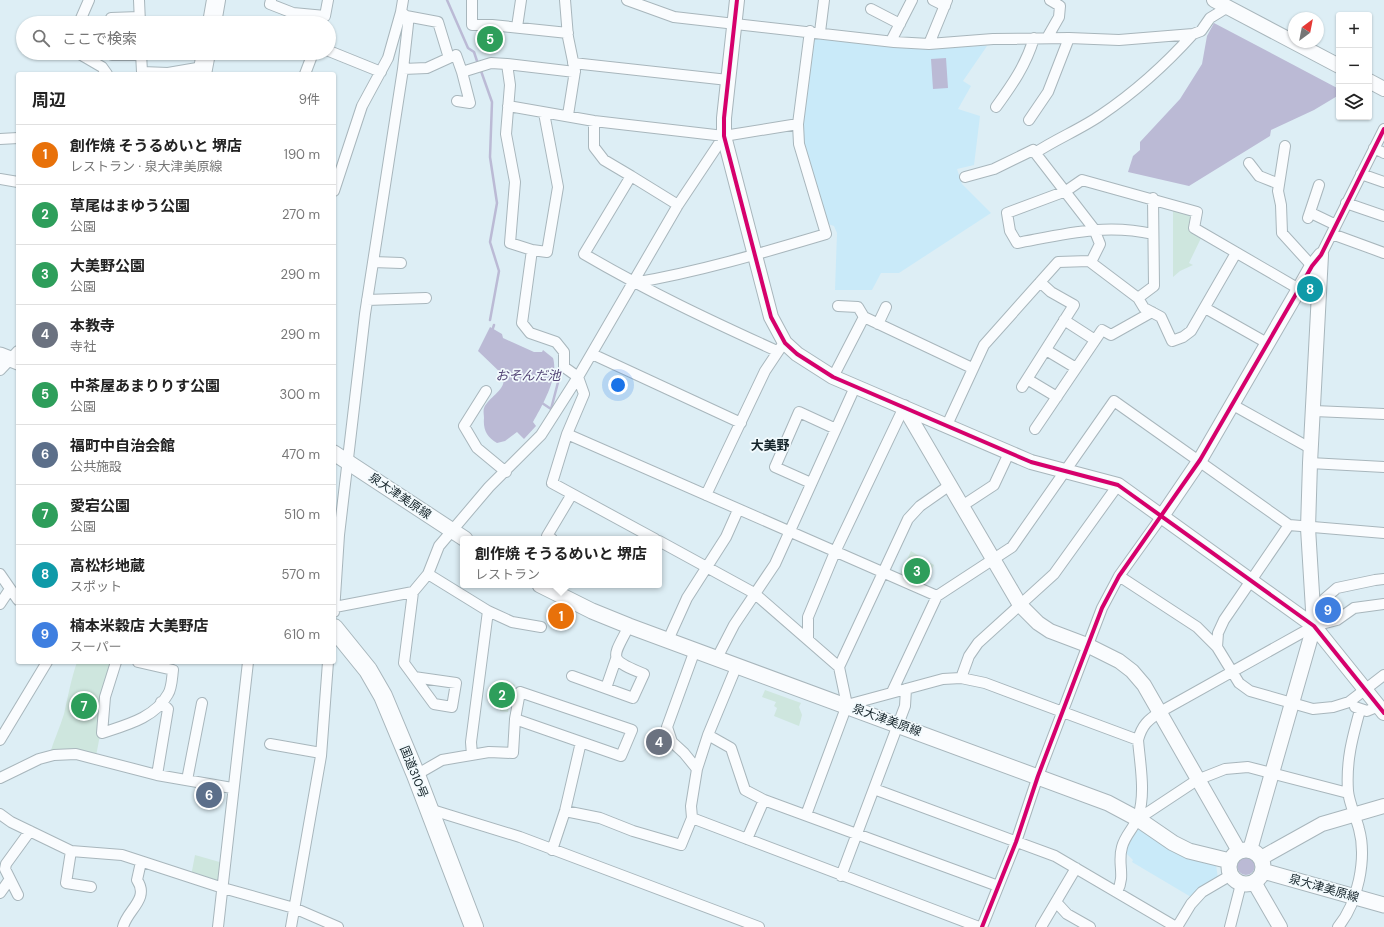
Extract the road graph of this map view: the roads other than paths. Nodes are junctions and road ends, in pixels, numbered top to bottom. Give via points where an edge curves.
1 (89, 0) edge
2 (139, 0) edge
3 (216, 0) edge
4 (271, 0) edge
5 (328, 0) edge
6 (403, 0) edge
7 (472, 0) edge
8 (521, 0) edge
9 (565, 0) edge
10 (627, 0) edge
11 (737, 0) edge
12 (824, 0) edge
13 (912, 0) edge
14 (932, 0) edge
15 (1050, 0) edge
16 (1214, 0) edge
17 (946, 3) edge
18 (1228, 8) junction
19 (871, 9) dead end
20 (403, 14) junction
21 (82, 16) edge
22 (140, 16) edge
23 (213, 16) edge
24 (735, 24) junction
25 (900, 24) junction
26 (517, 27) junction
27 (815, 32) junction
28 (568, 33) junction
29 (1193, 34) junction
30 (1034, 38) junction
31 (1047, 38) junction
32 (1069, 38) junction
33 (891, 42) junction
34 (929, 44) junction
35 (336, 54) edge
36 (456, 55) dead end
37 (90, 60) edge
38 (141, 60) edge
39 (310, 60) edge
40 (507, 64) junction
41 (1336, 64) edge
42 (204, 65) edge
43 (574, 67) junction
44 (403, 69) junction
45 (106, 72) edge
46 (142, 72) edge
47 (172, 72) edge
48 (306, 72) edge
49 (381, 72) junction
50 (462, 72) junction
51 (728, 80) junction
52 (1372, 83) edge
53 (1384, 89) edge
54 (457, 101) dead end
55 (508, 106) junction
56 (996, 107) dead end
57 (544, 113) junction
58 (568, 115) junction
59 (1029, 120) dead end
60 (594, 121) junction
61 (798, 124) junction
62 (1384, 129) edge
63 (724, 136) junction
64 (16, 138) edge
65 (0, 139) edge
66 (1285, 146) dead end
67 (1374, 148) junction
68 (1035, 153) junction
69 (1384, 153) edge
70 (1249, 163) dead end
71 (1361, 174) junction
72 (631, 176) junction
73 (965, 177) dead end
74 (0, 179) edge
75 (16, 182) edge
76 (1384, 182) edge
77 (1279, 184) junction
78 (1318, 184) dead end
79 (336, 185) edge
80 (1066, 191) junction
81 (1153, 198) junction
82 (1346, 203) junction
83 (678, 205) junction
84 (1384, 216) edge
85 (1094, 228) junction
86 (1334, 230) junction
87 (1153, 234) junction
88 (532, 250) junction
89 (1384, 252) edge
90 (1236, 253) junction
91 (754, 255) junction
92 (1317, 261) junction
93 (373, 262) junction
94 (1090, 262) junction
95 (401, 263) dead end
96 (1040, 282) junction
97 (633, 283) junction
98 (1299, 289) junction
99 (426, 298) dead end
100 (1138, 298) junction
101 (367, 300) junction
102 (838, 306) dead end
103 (886, 307) dead end
104 (1205, 308) junction
105 (1152, 312) junction
106 (864, 317) junction
107 (1064, 320) junction
108 (878, 324) junction
109 (1095, 340) junction
110 (1267, 343) junction
111 (781, 347) junction
112 (1046, 350) junction
113 (592, 354) junction
114 (972, 368) junction
115 (1076, 368) junction
116 (578, 377) junction
117 (833, 377) junction
118 (855, 387) junction
119 (486, 391) dead end
120 (1057, 397) junction
121 (1233, 405) junction
122 (904, 407) junction
123 (1314, 411) junction
124 (1384, 414) edge
125 (741, 423) junction
126 (947, 425) junction
127 (836, 429) junction
128 (1035, 429) dead end
129 (567, 434) junction
130 (1310, 448) junction
131 (336, 453) edge
132 (1009, 453) junction
133 (347, 460) junction
134 (1200, 460) junction
135 (1310, 463) junction
136 (1384, 467) edge
137 (1064, 470) junction
138 (506, 472) junction
139 (811, 483) junction
140 (950, 485) junction
141 (1118, 485) junction
142 (572, 494) junction
143 (706, 495) junction
144 (962, 506) junction
145 (738, 510) junction
146 (1162, 516) junction
147 (1289, 525) junction
148 (1308, 528) junction
149 (452, 530) junction
150 (790, 532) junction
151 (1384, 533) edge
152 (461, 536) edge
153 (547, 536) edge
154 (649, 536) edge
155 (662, 543) edge
156 (835, 552) junction
157 (994, 560) junction
158 (706, 567) junction
159 (883, 572) junction
160 (0, 574) edge
161 (428, 574) junction
162 (1119, 576) junction
163 (1384, 579) edge
164 (1252, 581) junction
165 (557, 589) edge
166 (336, 590) edge
167 (413, 592) junction
168 (754, 593) junction
169 (15, 594) edge
170 (937, 596) junction
171 (0, 604) edge
172 (1384, 604) edge
173 (1020, 605) junction
174 (1314, 608) junction
175 (336, 609) edge
176 (488, 611) junction
177 (630, 626) junction
178 (1314, 626) junction
179 (541, 627) dead end
180 (336, 630) edge
181 (808, 639) junction
182 (668, 640) junction
183 (1087, 645) junction
184 (1217, 647) junction
185 (695, 650) junction
186 (717, 658) junction
187 (616, 659) junction
188 (46, 664) edge
189 (115, 664) edge
190 (151, 664) edge
191 (248, 664) edge
192 (328, 664) edge
193 (737, 665) junction
194 (839, 667) junction
195 (1231, 673) junction
196 (1384, 675) edge
197 (572, 676) dead end
198 (414, 677) dead end
199 (961, 678) junction
200 (606, 688) junction
201 (906, 688) junction
202 (1365, 690) junction
203 (892, 692) junction
204 (161, 702) junction
205 (1349, 702) junction
206 (202, 703) dead end
207 (1292, 704) junction
208 (846, 706) junction
209 (1381, 709) edge
210 (1360, 710) junction
211 (1160, 712) junction
212 (1062, 713) junction
213 (515, 719) junction
214 (899, 725) junction
215 (708, 735) junction
216 (0, 740) edge
217 (1138, 740) junction
218 (581, 742) junction
219 (270, 744) dead end
220 (321, 753) junction
221 (472, 755) junction
222 (697, 769) junction
223 (1272, 773) junction
224 (157, 775) junction
225 (416, 775) junction
226 (1038, 776) junction
227 (0, 778) edge
228 (187, 780) junction
229 (1197, 780) junction
230 (232, 788) junction
231 (874, 789) junction
232 (1348, 793) junction
233 (764, 800) junction
234 (1384, 806) edge
235 (429, 809) junction
236 (565, 811) junction
237 (1355, 813) junction
238 (0, 814) edge
239 (806, 815) junction
240 (692, 818) junction
241 (1138, 819) junction
242 (30, 831) junction
243 (857, 833) junction
244 (747, 839) junction
245 (1016, 842) junction
246 (71, 850) junction
247 (552, 850) junction
248 (141, 862) junction
249 (1246, 867) junction
250 (1076, 868) junction
251 (841, 876) junction
252 (10, 879) junction
253 (998, 886) junction
254 (91, 887) dead end
255 (223, 888) junction
256 (1117, 892) junction
257 (0, 893) edge
258 (18, 895) dead end
259 (1354, 897) junction
260 (1056, 902) junction
261 (1384, 905) edge
262 (294, 908) junction
263 (123, 927) edge
264 (218, 927) edge
265 (291, 927) edge
266 (338, 927) edge
267 (474, 927) edge
268 (759, 927) edge
269 (979, 927) edge
270 (982, 927) edge
271 (1041, 927) edge
272 (1090, 927) edge
273 (1176, 927) edge
274 (1230, 927) edge
275 (1280, 927) edge
276 (1338, 927) edge

1 - 21 street
2 - 22 street
3 - 23 highway
4 - 5 street via 270,4 293,13 325,16
6 - 20 street
7 - 26 street via 472,25
8 - 26 street
9 - 28 street
10 - 24 street via 674,17
11 - 24 street
12 - 27 street
13 - 25 street
14 - 17 street
15 - 31 street via 1060,6 1059,17
16 - 18 street
17 - 34 street
18 - 29 street via 1210,18 1201,31
18 - 41 street
19 - 25 street
20 - 44 street via 408,24
20 - 44 street via 438,22 449,58 427,68
20 - 49 street
24 - 27 street
24 - 51 street
25 - 33 street
26 - 28 street
27 - 33 street
27 - 61 street
28 - 43 street
29 - 32 street via 1119,40
29 - 68 street via 1173,56 1101,116
30 - 31 street
30 - 34 street
30 - 56 street via 1028,58 1018,77
31 - 32 street
32 - 59 street via 1048,92
33 - 34 street
35 - 49 street
36 - 50 street
37 - 45 street
38 - 46 street
39 - 48 street
40 - 43 street
40 - 50 street via 491,63
40 - 55 street via 510,85
42 - 47 street
43 - 51 street
43 - 58 street
44 - 93 street
49 - 79 street via 362,106
50 - 54 street via 470,102
51 - 63 street
52 - 53 street
55 - 57 street
55 - 88 street via 506,134 515,182 510,243
57 - 58 street
57 - 88 street via 558,187 547,252
58 - 60 street
60 - 63 street
60 - 72 street via 594,147 604,160
61 - 63 street
61 - 91 street via 801,154 826,234
62 - 67 street
63 - 83 street
63 - 91 street
64 - 65 street
66 - 77 street
67 - 69 street
67 - 71 street
68 - 73 street via 1033,150 994,169
68 - 80 street
70 - 77 street via 1259,176
71 - 76 street
71 - 82 street
72 - 83 street
72 - 97 street via 584,254
74 - 75 street
77 - 92 street via 1282,233
78 - 86 street via 1310,216
80 - 81 street via 1082,180
80 - 85 street
80 - 85 street via 1006,213 1010,231 1017,243
81 - 87 street
81 - 90 street via 1197,212 1194,228
82 - 84 street
82 - 86 street
83 - 97 street
85 - 87 street via 1132,229
85 - 94 street via 1100,244
86 - 89 street
86 - 92 street
87 - 100 street via 1154,286
88 - 116 street via 522,323 530,333 556,342 564,352 564,367
90 - 98 street
90 - 104 street
91 - 97 street
91 - 111 street
92 - 98 street
92 - 123 street
93 - 95 street
93 - 101 street
94 - 96 street via 1058,262
94 - 100 street
96 - 107 street via 1051,292 1074,305
96 - 114 street via 984,345
97 - 111 street via 689,311
97 - 113 street
98 - 110 street
99 - 101 street
100 - 105 street via 1144,308
101 - 133 street
102 - 106 street via 858,307
103 - 108 street
104 - 105 street via 1191,331 1183,338 1172,341 1161,317
104 - 110 street
105 - 109 street via 1111,335 1102,330
106 - 108 street
106 - 117 street
107 - 109 street
107 - 112 street
108 - 114 street
109 - 115 street
110 - 121 street
111 - 117 street
111 - 125 street via 765,371
112 - 115 street
112 - 120 street via 1024,383
113 - 116 street
113 - 125 street
114 - 126 street
115 - 120 street
116 - 129 street via 584,394
116 - 138 street via 541,435
117 - 118 street
118 - 122 street
118 - 127 street
119 - 138 street via 464,426 477,448
120 - 128 street
121 - 130 street
121 - 134 street
122 - 126 street
122 - 140 street
122 - 156 street
123 - 124 street
123 - 130 street
125 - 143 street
126 - 132 street
127 - 139 street
127 - 139 street via 799,412 775,467
129 - 142 street via 552,483
129 - 143 street
130 - 135 street
131 - 133 main road, 泉大津美原線
132 - 137 street via 1031,462
132 - 144 street via 994,485
133 - 149 main road, 泉大津美原線
133 - 166 street
134 - 137 street via 1114,400
134 - 146 street
134 - 147 street
135 - 136 street
135 - 148 street
137 - 141 street
137 - 157 street via 1012,546
138 - 149 street via 489,487
139 - 150 street
140 - 144 street
140 - 159 street via 920,506 908,519
141 - 146 street
141 - 173 street via 1054,574
142 - 153 street
142 - 154 street
143 - 145 street
144 - 157 street
145 - 150 street
145 - 158 street via 726,537
146 - 162 street
146 - 164 street
147 - 148 street
147 - 164 street
148 - 151 street
148 - 174 street
149 - 152 main road, 泉大津美原線
149 - 161 street via 439,546
150 - 156 street
150 - 168 street via 775,564
155 - 158 street
156 - 159 street
156 - 181 street via 808,617
157 - 170 street
157 - 173 street
158 - 168 street
158 - 182 street via 687,598
159 - 170 street
159 - 194 street
160 - 169 street
161 - 167 street
161 - 176 street
162 - 183 street
162 - 184 street via 1197,628
163 - 174 street via 1338,588
164 - 178 street
164 - 184 street via 1224,620 1218,633
165 - 177 main road, 泉大津美原線
167 - 175 street
167 - 198 street via 404,663
168 - 181 street
168 - 186 street
169 - 171 street
170 - 203 street
172 - 178 street via 1354,608 1337,620
173 - 183 street via 1050,631
173 - 199 street via 978,643 969,656
174 - 178 street
176 - 179 street via 512,622
176 - 221 street via 471,742
177 - 182 main road, 泉大津美原線
177 - 187 street via 618,648
178 - 195 street
178 - 202 street
178 - 207 street
180 - 225 highway, 国道310号 via 368,670 383,696
181 - 194 street
182 - 185 main road, 泉大津美原線
183 - 211 street via 1119,661 1132,671 1144,685
183 - 212 street
184 - 195 street
185 - 186 main road, 泉大津美原線
185 - 222 street via 668,727 672,742
186 - 193 main road, 泉大津美原線
187 - 200 street
187 - 200 street via 620,664 644,674 633,698
188 - 216 street
189 - 204 street via 104,697 102,733 134,723 155,710
190 - 204 street via 173,670 168,694
191 - 230 street
192 - 220 street
193 - 208 main road, 泉大津美原線
193 - 215 street
194 - 208 street
195 - 207 street via 1238,683 1250,691
195 - 211 street
196 - 202 street
197 - 200 street
199 - 201 street via 943,679
199 - 212 street via 985,684
201 - 203 street
201 - 214 street via 905,706
202 - 205 street
202 - 209 street
203 - 208 street
204 - 224 street via 168,710
205 - 207 street via 1313,709
205 - 210 street
206 - 228 street
207 - 223 street
208 - 214 main road, 泉大津美原線
208 - 239 street
209 - 210 street
210 - 232 street via 1347,763
211 - 217 street via 1145,722
211 - 229 street
212 - 217 street
212 - 226 street
213 - 218 street
213 - 218 street via 520,692 632,730 621,756
213 - 221 street via 513,753 489,752
214 - 226 main road, 泉大津美原線
214 - 231 street
215 - 222 street
215 - 233 street via 731,748 745,790
217 - 241 street via 1142,798
218 - 236 street
219 - 220 street
220 - 262 street
221 - 225 street via 442,760
222 - 240 street via 691,806
223 - 229 street via 1248,767 1225,769
223 - 232 street
223 - 249 street
224 - 227 street via 76,754 39,759
224 - 228 street
225 - 235 highway, 国道310号
226 - 241 main road, 泉大津美原線 via 1108,803
226 - 245 street
228 - 230 street
229 - 241 street
229 - 249 street
230 - 255 street
231 - 243 street
231 - 245 street
232 - 237 street
233 - 239 street
233 - 244 street
234 - 237 street
235 - 247 street via 520,837
235 - 267 highway, 国道310号
236 - 240 street via 600,818 681,845
236 - 247 street
237 - 249 street via 1322,824
237 - 259 street via 1362,844 1362,857
238 - 242 street
239 - 243 street
240 - 244 street
241 - 249 main road, 泉大津美原線 via 1189,851
241 - 256 street via 1126,834 1122,847 1122,883
242 - 246 street
242 - 252 street via 6,864 5,869
243 - 251 street
243 - 253 street
244 - 251 street
245 - 250 street via 1055,856
245 - 253 street
246 - 248 street via 122,856
246 - 254 street via 66,883
247 - 268 street
248 - 255 street
248 - 263 street via 137,880 141,886 141,895
249 - 259 main road, 泉大津美原線
249 - 273 street via 1202,892
249 - 274 street
249 - 275 street
250 - 256 street
250 - 260 street
251 - 269 street
252 - 257 street
252 - 258 street
253 - 270 street
255 - 262 street
255 - 264 street
256 - 273 street
259 - 261 main road, 泉大津美原線
259 - 276 street via 1350,909
260 - 271 street
260 - 272 street via 1067,914
262 - 265 street
262 - 266 street

